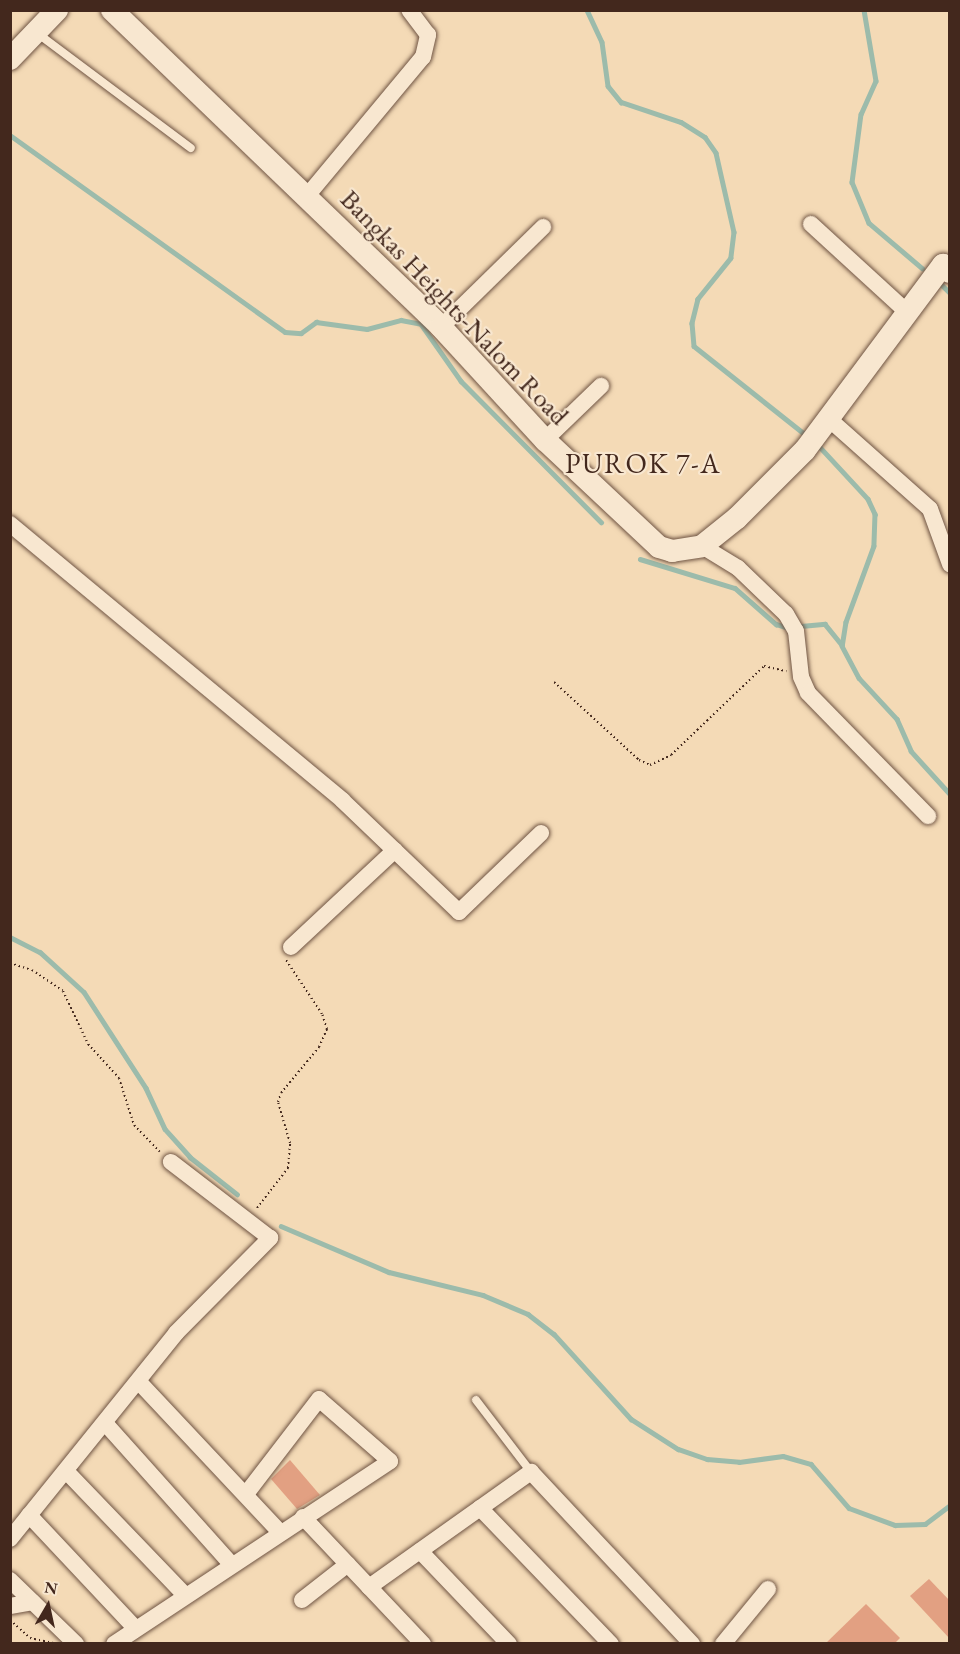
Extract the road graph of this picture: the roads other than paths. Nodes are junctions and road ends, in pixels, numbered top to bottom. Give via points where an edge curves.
1 (57, 10) edge
2 (112, 10) edge
3 (409, 10) edge
4 (37, 33) junction
5 (10, 59) edge
6 (191, 148) dead end
7 (307, 196) junction
8 (811, 224) dead end
9 (543, 227) dead end
10 (947, 264) edge
11 (908, 313) junction
12 (441, 327) junction
13 (601, 386) dead end
14 (829, 419) junction
15 (545, 440) junction
16 (10, 524) edge
17 (702, 546) junction
18 (950, 564) edge
19 (928, 816) dead end
20 (541, 833) dead end
21 (395, 850) junction
22 (291, 947) road end
23 (171, 1162) road end
24 (139, 1382) junction
25 (476, 1400) dead end
26 (105, 1424) junction
27 (66, 1471) junction
28 (531, 1472) junction
29 (246, 1494) junction
30 (480, 1508) junction
31 (29, 1515) junction
32 (303, 1517) junction
33 (280, 1532) junction
34 (10, 1539) edge
35 (420, 1551) junction
36 (231, 1564) junction
37 (348, 1564) junction
38 (10, 1580) edge
39 (369, 1587) junction
40 (768, 1589) dead end
41 (185, 1595) junction
42 (302, 1600) dead end
43 (33, 1602) junction
44 (10, 1606) edge
45 (136, 1629) junction
46 (75, 1643) edge
47 (114, 1644) edge
48 (423, 1644) edge
49 (509, 1644) edge
50 (611, 1644) edge
51 (692, 1644) edge
52 (723, 1644) edge

1 - 4 street
2 - 7 street, Bangkas Heights-Nalom Road
3 - 7 street via 428,35 423,57
4 - 5 street
4 - 6 lane
7 - 12 street, Bangkas Heights-Nalom Road
8 - 11 street
9 - 12 street
10 - 11 street
11 - 14 street
12 - 15 street, Bangkas Heights-Nalom Road
13 - 15 street
14 - 17 street via 783,474
14 - 18 street via 930,509
15 - 17 street, Bangkas Heights-Nalom Road via 659,547 672,551
16 - 21 street
17 - 19 street via 738,568 786,614 801,647 801,677 822,712
20 - 21 street via 459,912
21 - 22 street
23 - 24 street via 270,1238 176,1333
24 - 26 street
24 - 29 street
25 - 28 lane
26 - 27 street
26 - 36 street
27 - 31 street
27 - 41 street
28 - 30 street
28 - 51 street
29 - 32 street via 319,1399 390,1461
29 - 33 street
30 - 35 street
30 - 50 street
31 - 34 street
31 - 45 street
32 - 33 street
32 - 37 street
33 - 36 street
35 - 39 street
35 - 49 street
36 - 41 street
37 - 39 street
37 - 42 street
38 - 43 street
39 - 48 street
40 - 52 street
41 - 45 street
43 - 44 street
43 - 46 street
45 - 47 street

